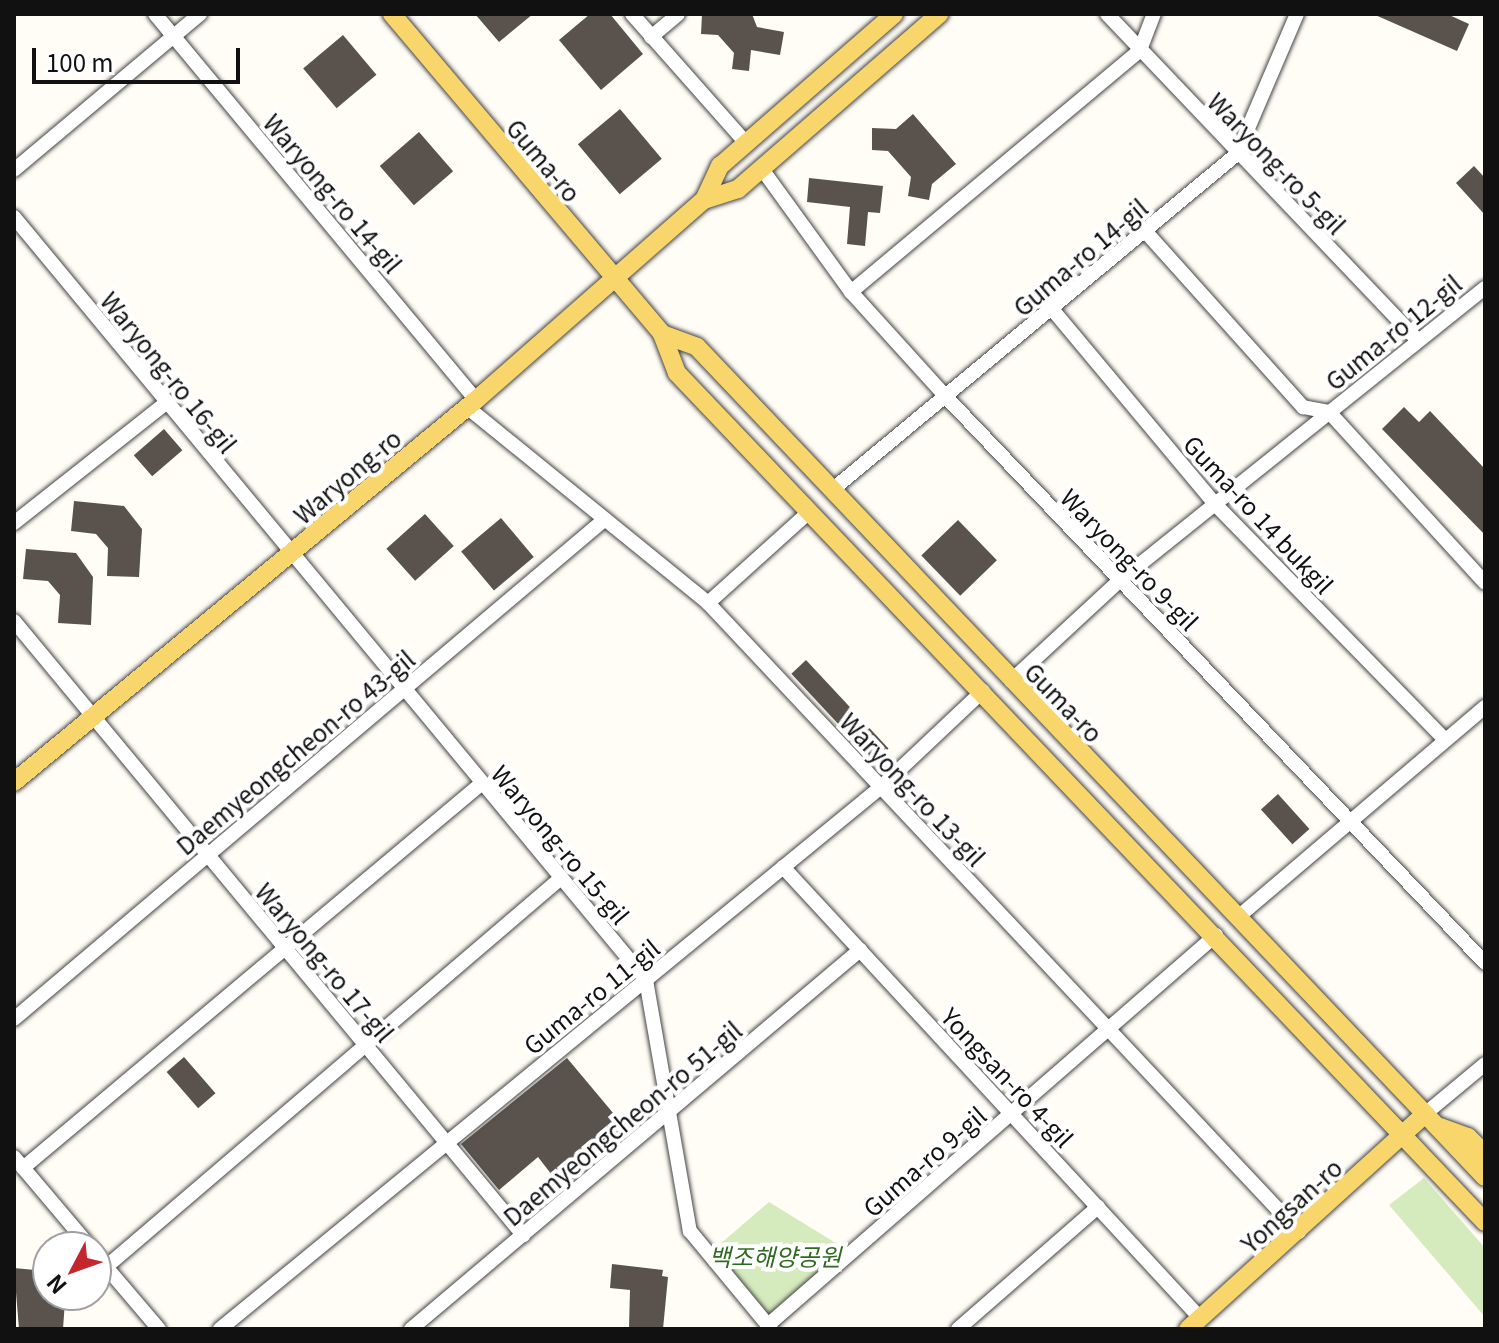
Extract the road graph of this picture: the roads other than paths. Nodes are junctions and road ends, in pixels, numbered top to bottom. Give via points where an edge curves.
1 (155, 14) edge
2 (200, 14) edge
3 (392, 14) edge
4 (632, 14) edge
5 (678, 14) edge
6 (894, 14) edge
7 (939, 14) edge
8 (1107, 14) edge
9 (1154, 14) edge
10 (1297, 14) edge
11 (174, 36) junction
12 (651, 37) junction
13 (1140, 50) junction
14 (747, 144) junction
15 (1237, 154) junction
16 (762, 169) junction
17 (14, 170) edge
18 (704, 200) junction
19 (14, 217) edge
20 (1145, 231) junction
21 (612, 279) junction
22 (1485, 288) edge
23 (851, 292) junction
24 (1052, 309) junction
25 (662, 334) junction
26 (1417, 340) junction
27 (947, 398) junction
28 (166, 403) junction
29 (472, 404) junction
30 (1329, 412) junction
31 (832, 490) junction
32 (1214, 503) junction
33 (810, 511) junction
34 (605, 519) junction
35 (14, 523) edge
36 (290, 554) junction
37 (1119, 581) junction
38 (1485, 583) edge
39 (708, 603) junction
40 (14, 621) edge
41 (1011, 681) junction
42 (404, 690) junction
43 (983, 691) junction
44 (1485, 707) edge
45 (93, 717) junction
46 (1445, 740) junction
47 (14, 782) edge
48 (482, 783) junction
49 (881, 787) junction
50 (1351, 820) junction
51 (207, 854) junction
52 (783, 867) junction
53 (561, 878) junction
54 (1237, 918) junction
55 (1216, 935) junction
56 (860, 950) junction
57 (288, 951) junction
58 (1485, 963) edge
59 (646, 980) junction
60 (14, 1019) edge
61 (1110, 1031) junction
62 (367, 1047) junction
63 (1485, 1064) edge
64 (670, 1113) junction
65 (1012, 1114) junction
66 (1430, 1120) junction
67 (1403, 1135) junction
68 (447, 1143) junction
69 (1485, 1154) edge
70 (18, 1163) edge
71 (1485, 1177) edge
72 (1098, 1207) junction
73 (1485, 1222) edge
74 (76, 1231) edge
75 (1299, 1232) junction
76 (523, 1235) junction
77 (112, 1262) edge
78 (112, 1274) edge
79 (1194, 1324) edge
80 (769, 1327) edge
81 (159, 1329) edge
82 (220, 1329) edge
83 (411, 1329) edge
84 (958, 1329) edge

1 - 11 street, Waryong-ro 14-gil
2 - 11 street
3 - 21 main road, Guma-ro
4 - 12 street
5 - 12 street
6 - 14 main road, Waryong-ro
7 - 16 main road, Waryong-ro
8 - 13 street, Waryong-ro 5-gil
9 - 13 street
10 - 15 street, Guma-ro 14-gil
11 - 17 street
11 - 29 street, Waryong-ro 14-gil
12 - 14 street
13 - 15 street, Waryong-ro 5-gil
13 - 23 street
14 - 18 main road, Waryong-ro via 720,166
15 - 20 street, Guma-ro 14-gil
15 - 26 street, Waryong-ro 5-gil
16 - 18 main road, Waryong-ro via 738,189
16 - 23 street, Waryong-ro 9-gil
18 - 21 main road, Waryong-ro
19 - 28 street, Waryong-ro 16-gil
20 - 24 street, Guma-ro 14-gil
20 - 30 street via 1303,407
21 - 25 main road, Guma-ro
21 - 29 main road, Waryong-ro
22 - 26 street, Guma-ro 12-gil
23 - 27 street, Waryong-ro 9-gil
24 - 27 street, Guma-ro 14-gil
24 - 32 street, Guma-ro 14 bukgil
25 - 31 main road, Guma-ro via 697,347
25 - 33 main road, Guma-ro via 677,373
26 - 30 street, Guma-ro 12-gil
27 - 31 street, Guma-ro 14-gil
27 - 37 street, Waryong-ro 9-gil
28 - 35 street
28 - 36 street, Waryong-ro 16-gil
29 - 34 street, Waryong-ro 13-gil
29 - 36 main road, Waryong-ro
30 - 32 street, Guma-ro 12-gil
30 - 38 street
31 - 41 main road, Guma-ro
32 - 37 street, Guma-ro 12-gil
32 - 46 street, Guma-ro 14 bukgil
33 - 39 street
33 - 43 main road, Guma-ro
34 - 39 street, Waryong-ro 13-gil
34 - 42 street, Daemyeongcheon-ro 43-gil
36 - 42 street, Waryong-ro 15-gil
36 - 45 main road, Waryong-ro
37 - 41 street, Guma-ro 12-gil
37 - 50 street, Waryong-ro 9-gil
39 - 49 street, Waryong-ro 13-gil
40 - 45 street, Waryong-ro 17-gil
41 - 54 main road, Guma-ro
42 - 48 street, Waryong-ro 15-gil
42 - 51 street, Daemyeongcheon-ro 43-gil
43 - 49 street, Guma-ro 11-gil
43 - 55 main road, Guma-ro
44 - 46 street
45 - 47 main road, Waryong-ro
45 - 51 street, Waryong-ro 17-gil
46 - 50 street
48 - 53 street, Waryong-ro 15-gil
48 - 57 street
49 - 52 street, Guma-ro 11-gil
49 - 61 street, Waryong-ro 13-gil
50 - 54 street
50 - 58 street, Waryong-ro 9-gil
51 - 57 street, Waryong-ro 17-gil
51 - 60 street, Daemyeongcheon-ro 43-gil
52 - 56 street, Yongsan-ro 4-gil
52 - 59 street, Guma-ro 11-gil
53 - 59 street, Waryong-ro 15-gil
53 - 62 street
54 - 66 main road, Guma-ro
55 - 61 street, Guma-ro 9-gil
55 - 67 main road, Guma-ro
56 - 64 street, Daemyeongcheon-ro 51-gil
56 - 65 street, Yongsan-ro 4-gil
57 - 62 street, Waryong-ro 17-gil
57 - 70 street
59 - 64 street, Waryong-ro 15-gil
59 - 68 street, Guma-ro 11-gil
61 - 65 street, Guma-ro 9-gil
61 - 75 street, Waryong-ro 13-gil
62 - 68 street, Waryong-ro 17-gil
62 - 77 street
63 - 66 street
64 - 76 street, Daemyeongcheon-ro 51-gil
64 - 80 street, Waryong-ro 15-gil via 690,1231
65 - 72 street, Yongsan-ro 4-gil
65 - 80 street, Guma-ro 9-gil
66 - 67 main road, Yongsan-ro
66 - 69 main road via 1468,1137
66 - 71 main road, Guma-ro
67 - 73 main road, Guma-ro
67 - 75 main road, Yongsan-ro
68 - 76 street, Waryong-ro 17-gil
68 - 82 street, Guma-ro 11-gil
70 - 74 street
72 - 79 street, Yongsan-ro 4-gil
72 - 84 street
75 - 79 main road, Yongsan-ro
76 - 83 street, Daemyeongcheon-ro 51-gil
78 - 81 street

